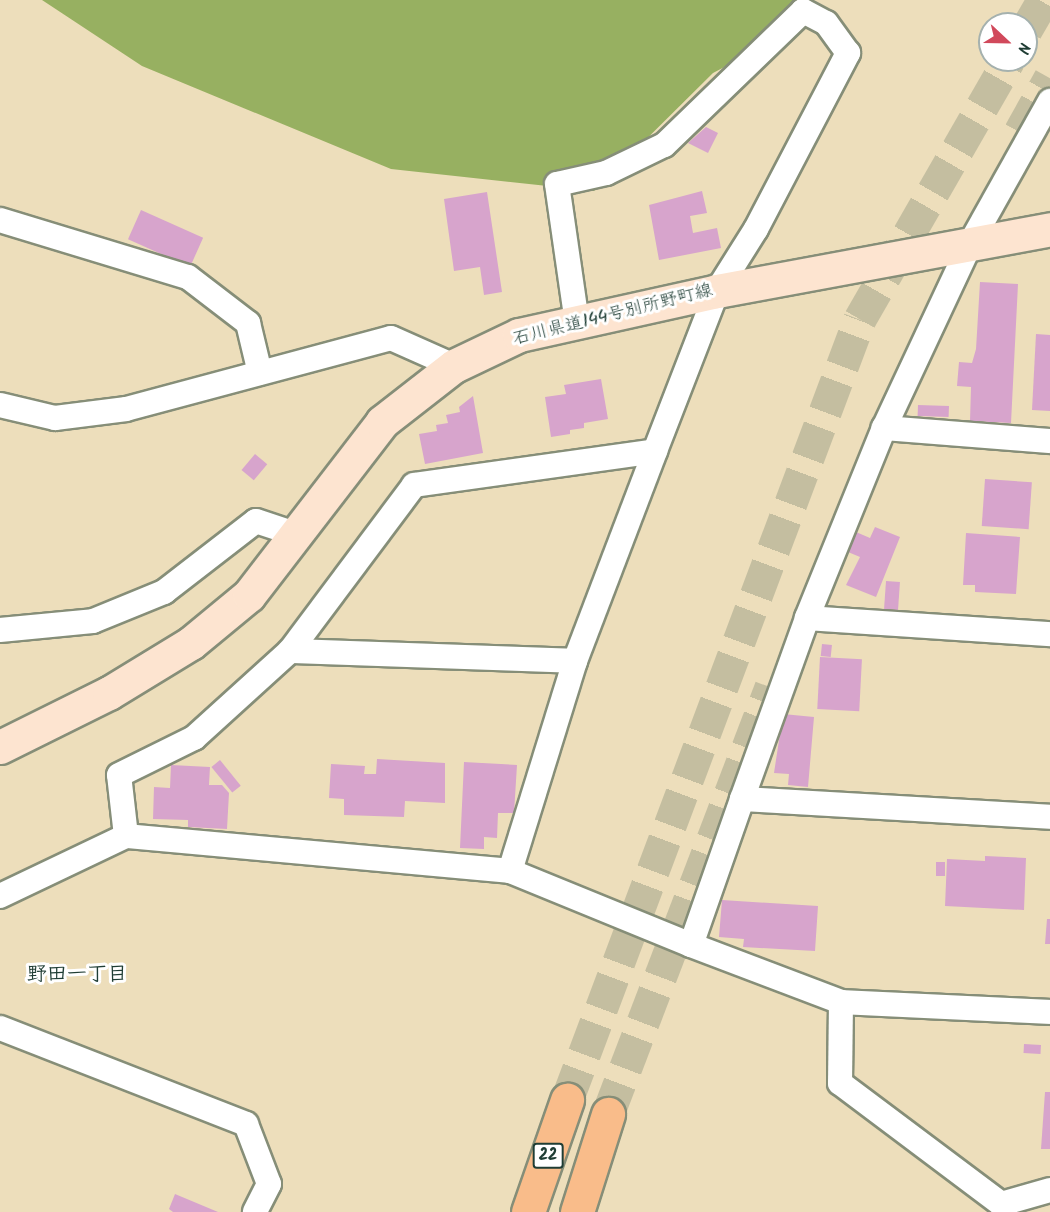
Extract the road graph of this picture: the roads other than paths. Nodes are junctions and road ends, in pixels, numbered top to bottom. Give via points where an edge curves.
1 (1050, 101) edge
2 (0, 220) edge
3 (1050, 229) edge
4 (970, 244) junction
5 (717, 291) junction
6 (577, 322) junction
7 (454, 366) junction
8 (260, 374) junction
9 (0, 405) edge
10 (884, 428) junction
11 (1050, 441) edge
12 (655, 451) junction
13 (295, 534) junction
14 (807, 618) junction
15 (0, 630) edge
16 (1050, 634) edge
17 (290, 651) junction
18 (575, 661) junction
19 (0, 747) edge
20 (742, 799) junction
21 (1050, 817) edge
22 (126, 836) junction
23 (510, 871) junction
24 (0, 896) edge
25 (690, 945) junction
26 (841, 1002) junction
27 (1050, 1012) edge
28 (0, 1028) edge
29 (567, 1100) tunnel mouth
30 (608, 1114) tunnel mouth
31 (1050, 1190) edge
32 (255, 1212) edge
33 (528, 1212) edge
34 (577, 1212) edge

1 - 4 street
2 - 8 street via 188,277 248,323
3 - 4 main road, 石川県道144号別所野町線
4 - 5 main road, 石川県道144号別所野町線
4 - 10 street
5 - 6 main road, 石川県道144号別所野町線
5 - 6 street via 756,230 848,53 826,23 803,11 664,145 606,173 557,183
5 - 12 street
6 - 7 main road, 石川県道144号別所野町線 via 519,335
7 - 8 street via 392,338
7 - 13 main road, 石川県道144号別所野町線 via 382,423
8 - 9 street via 126,409 55,418
10 - 11 street
10 - 14 street
12 - 17 street via 414,485
12 - 18 street
13 - 15 street via 256,521 164,592 93,621
13 - 19 main road, 石川県道144号別所野町線 via 249,595 191,643 109,693
14 - 16 street
14 - 20 street
17 - 18 street
17 - 22 street via 194,738 119,776
18 - 23 street
20 - 21 street
20 - 25 street
22 - 23 street
22 - 24 street
23 - 25 street
25 - 26 street
26 - 27 street
26 - 31 street via 840,1083 1001,1204
28 - 32 street via 246,1124 269,1184
29 - 33 main road, 22
30 - 34 main road, 22

